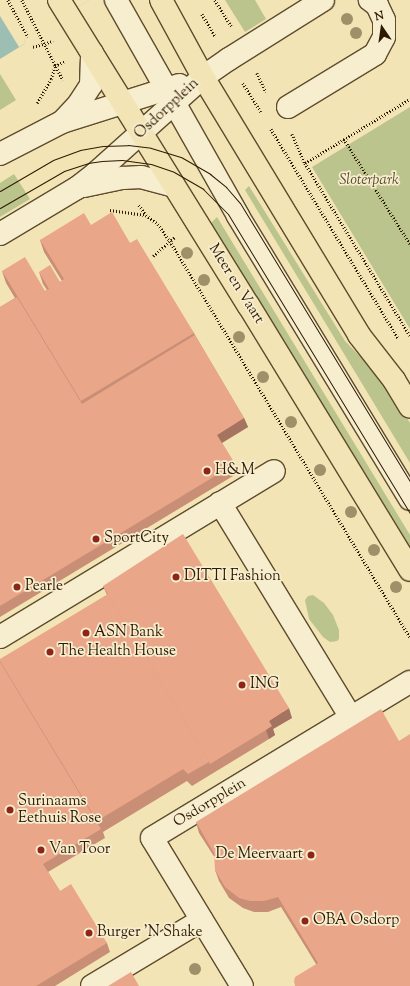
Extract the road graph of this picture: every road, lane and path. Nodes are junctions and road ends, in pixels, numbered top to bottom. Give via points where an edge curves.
1 (8, 0) edge
2 (22, 0) edge
3 (116, 0) edge
4 (161, 0) edge
5 (215, 0) edge
6 (323, 0) edge
7 (370, 0) edge
8 (63, 7) edge
9 (200, 11) dead end
10 (38, 31) dead end
11 (28, 37) dead end
12 (92, 53) junction
13 (237, 54) junction
14 (203, 77) junction
15 (267, 94) dead end
16 (170, 96) junction
17 (410, 99) edge
18 (123, 103) junction
19 (288, 107) dead end
20 (262, 114) dead end
21 (62, 122) junction
22 (270, 127) dead end
23 (289, 128) dead end
24 (142, 134) junction
25 (344, 139) junction
26 (0, 154) edge
27 (305, 163) junction
28 (123, 178) junction
29 (174, 186) junction
30 (77, 188) junction
31 (0, 234) edge
32 (410, 244) edge
33 (410, 336) edge
34 (399, 340) dead end
35 (410, 407) edge
36 (274, 471) dead end
37 (410, 499) edge
38 (220, 503) junction
39 (410, 570) edge
40 (0, 637) edge
41 (410, 638) edge
42 (410, 682) edge
43 (351, 718) junction
44 (202, 920) junction
45 (92, 986) edge
46 (242, 986) edge

1 - 11 path
2 - 10 path
3 - 16 street
4 - 14 main road
5 - 13 path
6 - 13 street, Osdorpplein
7 - 19 street via 377,6 384,20 384,37 375,54
8 - 12 main road, Meer en Vaart
9 - 13 path
12 - 18 main road, Meer en Vaart
12 - 21 street, Osdorpplein via 91,85 78,105
13 - 14 street, Osdorpplein
13 - 15 path via 253,62
13 - 20 path
14 - 16 street, Osdorpplein
14 - 35 main road via 359,335 394,380
16 - 18 street, Osdorpplein
16 - 24 street, Osdorpplein
16 - 37 street via 238,216
17 - 25 path
18 - 21 street, Osdorpplein
18 - 24 main road, Meer en Vaart
21 - 26 street, Osdorpplein
22 - 34 path
23 - 27 path
24 - 29 main road, Meer en Vaart
24 - 30 street, Osdorpplein
25 - 27 path
25 - 32 path
27 - 33 path
28 - 29 street, Osdorpplein via 141,177
28 - 30 street, Osdorpplein
28 - 41 path via 146,215 158,224 170,241
29 - 39 main road, Meer en Vaart
30 - 31 street, Osdorpplein
36 - 38 street
38 - 40 street
38 - 43 street
42 - 43 street, Osdorpplein
43 - 44 street, Osdorpplein via 152,838
44 - 45 street
44 - 46 street, Osdorpplein

